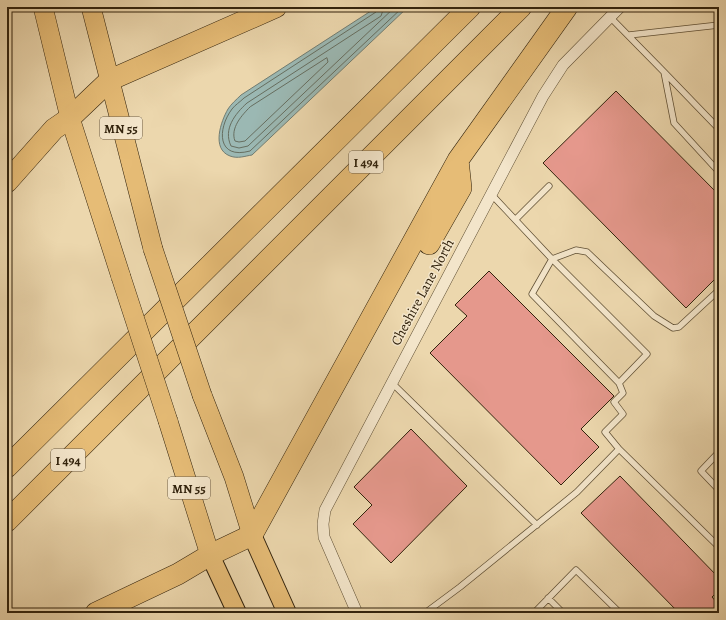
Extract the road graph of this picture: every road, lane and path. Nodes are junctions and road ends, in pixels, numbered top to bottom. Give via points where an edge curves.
1 (43, 7) edge
2 (91, 7) edge
3 (276, 7) edge
4 (470, 7) edge
5 (521, 7) edge
6 (567, 7) edge
7 (620, 7) edge
8 (610, 17) junction
9 (719, 25) edge
10 (629, 36) junction
11 (664, 72) junction
12 (110, 80) junction
13 (70, 118) junction
14 (719, 129) edge
15 (719, 172) edge
16 (7, 182) edge
17 (550, 186) dead end
18 (491, 194) junction
19 (516, 219) junction
20 (552, 259) junction
21 (719, 290) edge
22 (392, 383) junction
23 (619, 383) junction
24 (619, 449) junction
25 (719, 452) edge
26 (7, 467) edge
27 (719, 490) edge
28 (7, 522) edge
29 (537, 525) junction
30 (252, 535) junction
31 (719, 547) edge
32 (210, 555) junction
33 (548, 598) junction
34 (96, 613) edge
35 (237, 613) edge
36 (287, 613) edge
37 (357, 613) edge
38 (425, 613) edge
39 (534, 613) edge
40 (563, 613) edge
41 (620, 613) edge

1 - 13 highway, MN 55
2 - 12 highway, MN 55
3 - 12 highway
4 - 26 highway, I 494
5 - 28 highway, I 494
6 - 30 highway via 458,160
7 - 8 street, Cheshire Lane North
8 - 10 lane
8 - 18 street, Cheshire Lane North via 563,65 543,96
9 - 10 lane
10 - 11 lane
11 - 14 lane
11 - 15 lane via 674,123
12 - 13 highway
12 - 30 highway, MN 55, bridge via 153,249
13 - 16 highway via 54,129
13 - 32 highway, MN 55, bridge
17 - 19 lane
18 - 19 lane
18 - 22 street, Cheshire Lane North
19 - 20 lane
20 - 21 lane via 576,250 587,252 654,316 673,328 679,327
20 - 23 lane via 532,294
20 - 23 lane via 646,354
22 - 29 lane
22 - 37 street, Cheshire Lane North via 325,510 324,537
23 - 24 lane via 623,393 614,402 623,414 605,432
24 - 29 lane via 577,492
24 - 31 lane
25 - 27 lane via 701,471
29 - 38 lane
30 - 32 highway
30 - 36 main road, MN 55
32 - 34 highway via 178,574
32 - 35 main road, MN 55
33 - 39 lane
33 - 40 lane
33 - 41 lane via 576,570

